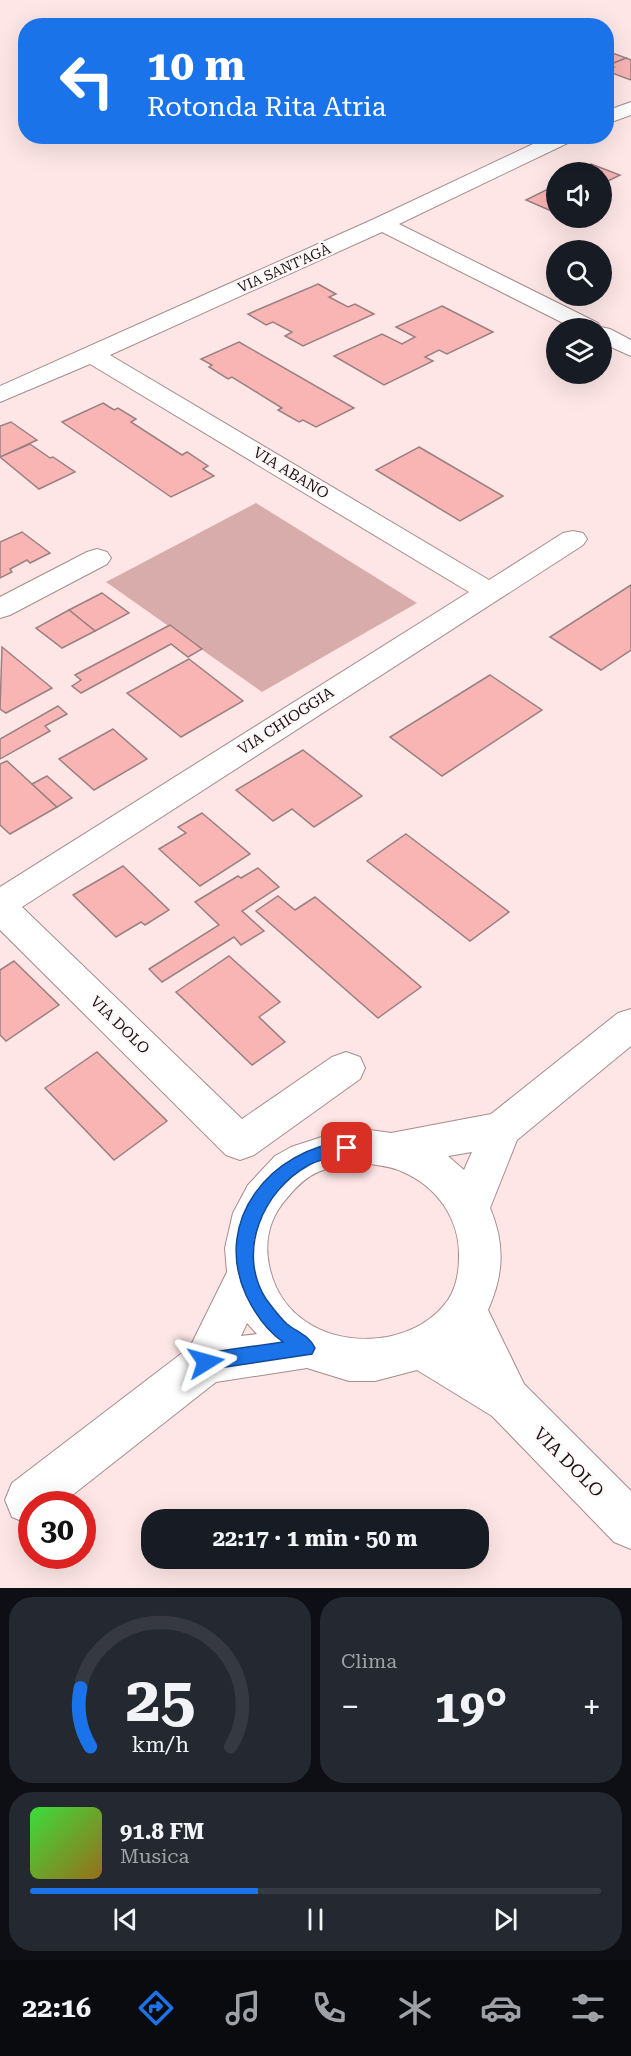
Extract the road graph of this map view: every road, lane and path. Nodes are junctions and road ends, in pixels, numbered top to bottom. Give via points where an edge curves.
1 (631, 108) edge
2 (614, 115) edge
3 (550, 144) edge
4 (382, 224) junction
5 (570, 318) edge
6 (612, 339) edge
7 (631, 349) edge
8 (93, 355) junction
9 (0, 395) edge
10 (573, 539) dead end
11 (97, 558) dead end
12 (489, 592) junction
13 (0, 609) edge
14 (0, 906) edge
15 (631, 1024) edge
16 (346, 1068) dead end
17 (501, 1129) junction
18 (240, 1143) junction
19 (393, 1150) junction
20 (279, 1176) junction
21 (470, 1206) junction
22 (247, 1277) junction
23 (466, 1310) junction
24 (306, 1348) junction
25 (422, 1349) junction
26 (206, 1362) junction
27 (508, 1400) junction
28 (40, 1491) edge
29 (631, 1525) edge

1 - 2 street
3 - 4 street, VIA SANT'AGÀ
4 - 5 street
4 - 8 street, VIA SANT'AGÀ
6 - 7 street
8 - 9 street, VIA SANT'AGÀ
8 - 12 street, VIA ABANO
10 - 12 street, VIA CHIOGGIA
11 - 13 street
12 - 14 street, VIA CHIOGGIA
14 - 18 street, VIA DOLO
15 - 17 street
16 - 18 street
17 - 19 street
17 - 21 street
18 - 20 street, VIA DOLO
19 - 20 street via 363,1146 332,1149 303,1159
19 - 21 street via 424,1162 442,1175
20 - 22 street via 256,1205 245,1240
21 - 23 street via 482,1241 480,1276
22 - 24 street via 259,1305 279,1329
22 - 26 street
23 - 25 street via 447,1332
23 - 27 street, VIA DOLO
24 - 25 street via 344,1360 384,1360
24 - 26 street
25 - 27 street, VIA DOLO
26 - 28 street
27 - 29 street, VIA DOLO

